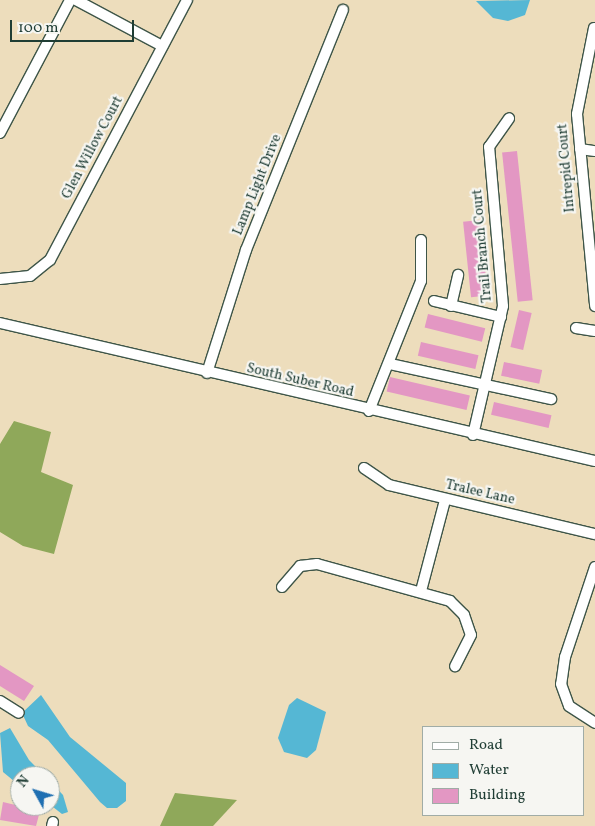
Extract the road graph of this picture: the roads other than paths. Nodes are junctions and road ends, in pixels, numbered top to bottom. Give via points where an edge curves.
1 (70, 0) edge
2 (76, 0) edge
3 (187, 0) edge
4 (342, 10) dead end
5 (594, 28) edge
6 (162, 46) junction
7 (509, 118) dead end
8 (0, 134) edge
9 (580, 149) junction
10 (595, 151) edge
11 (421, 240) dead end
12 (591, 243) edge
13 (458, 275) dead end
14 (0, 279) edge
15 (434, 302) dead end
16 (451, 306) junction
17 (595, 306) edge
18 (501, 317) junction
19 (0, 323) edge
20 (576, 328) dead end
21 (595, 331) edge
22 (390, 364) junction
23 (208, 373) junction
24 (485, 384) junction
25 (551, 399) dead end
26 (369, 411) junction
27 (473, 435) junction
28 (595, 461) edge
29 (364, 468) dead end
30 (445, 500) junction
31 (595, 534) edge
32 (595, 567) edge
33 (282, 587) dead end
34 (421, 592) junction
35 (455, 666) dead end
36 (1, 704) edge
37 (19, 713) dead end
38 (595, 723) edge

1 - 8 street
2 - 6 street
3 - 6 street, Glen Willow Court
4 - 23 street, Lamp Light Drive via 246,250
5 - 9 street, Intrepid Court via 577,114
6 - 14 street, Glen Willow Court via 50,260 30,276
7 - 18 street, Trail Branch Court via 492,138 488,154 503,298
9 - 10 street
9 - 12 street, Intrepid Court
11 - 22 street via 421,281
12 - 17 street, Intrepid Court
13 - 16 street
15 - 16 street
16 - 18 street
18 - 24 street, Trail Branch Court
19 - 23 street, South Suber Road
20 - 21 street
22 - 24 street
22 - 26 street
23 - 26 street, South Suber Road
24 - 25 street
24 - 27 street, Trail Branch Court
26 - 27 street, South Suber Road
27 - 28 street, South Suber Road
29 - 30 street, Tralee Lane via 389,485
30 - 31 street, Tralee Lane
30 - 34 street
32 - 38 street via 565,657 561,684 569,706
33 - 34 street via 293,571 308,564
34 - 35 street via 455,604 469,623 469,644
36 - 37 street

